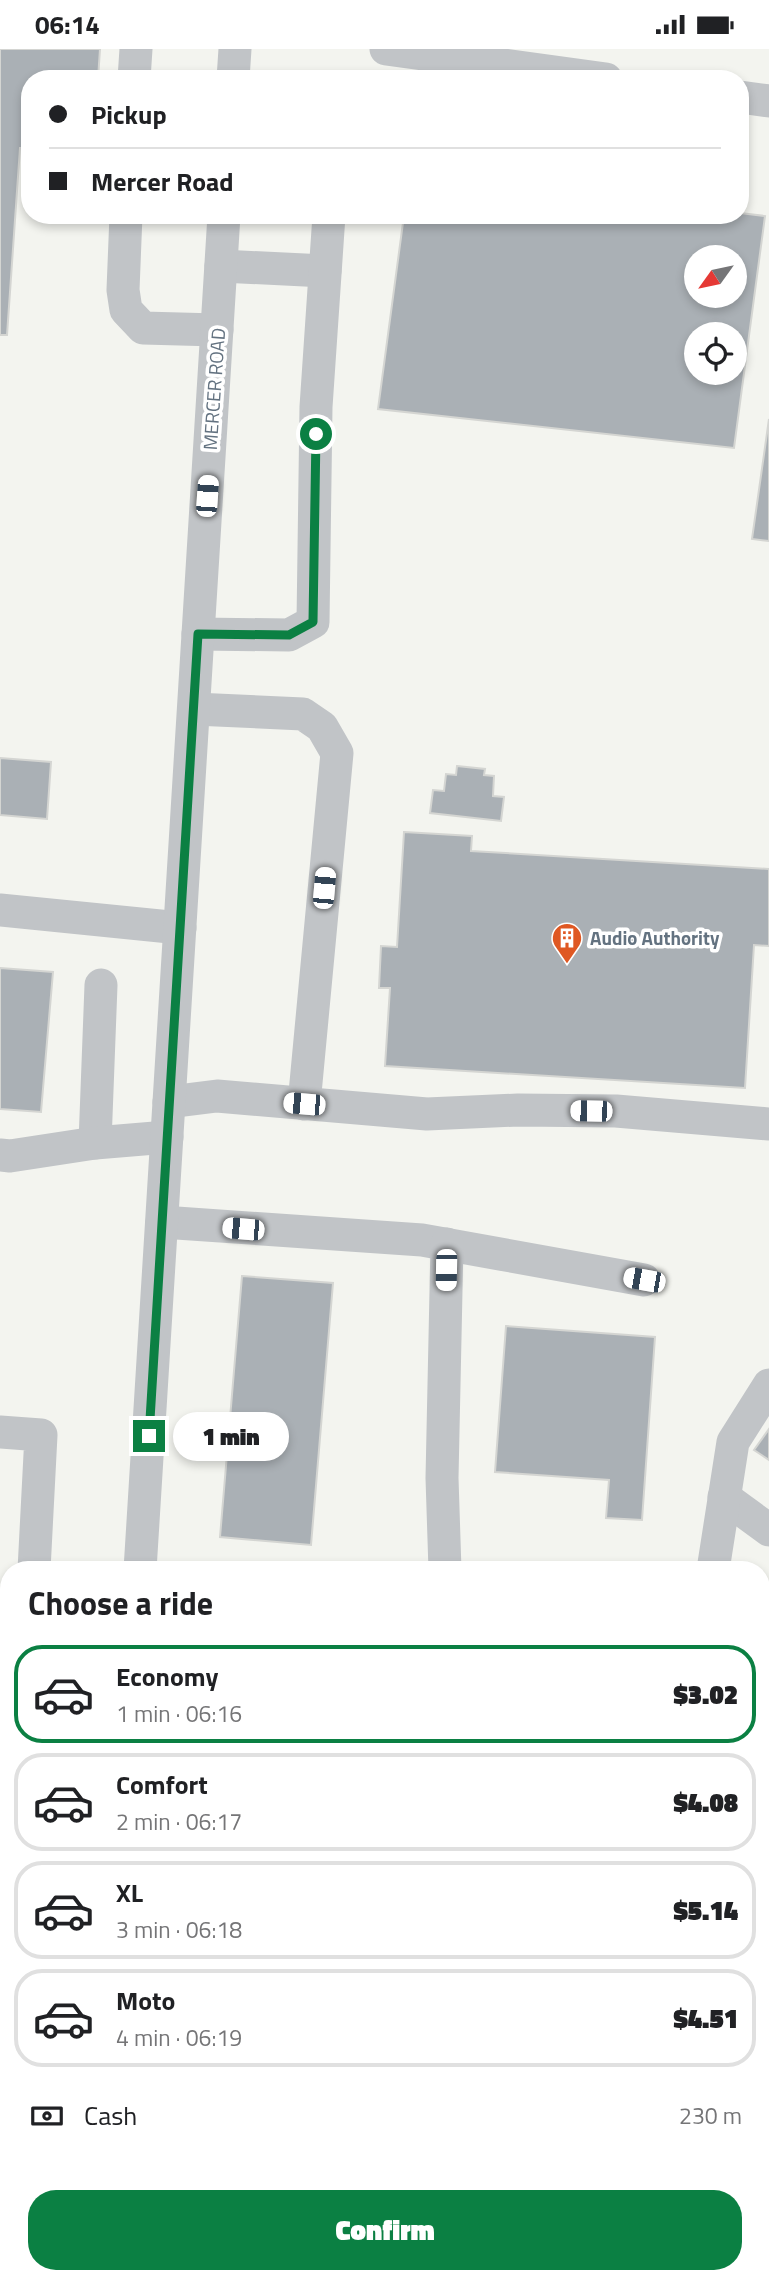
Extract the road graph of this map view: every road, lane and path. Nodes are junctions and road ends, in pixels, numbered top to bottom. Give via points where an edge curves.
1 (136, 49) edge
2 (234, 49) edge
3 (386, 49) edge
4 (526, 58) edge
5 (135, 70) edge
6 (233, 70) edge
7 (572, 70) edge
8 (749, 98) edge
9 (769, 101) edge
10 (126, 224) edge
11 (223, 224) edge
12 (328, 224) edge
13 (221, 266) junction
14 (325, 271) junction
15 (217, 330) junction
16 (198, 634) junction
17 (194, 709) junction
18 (0, 910) edge
19 (180, 928) junction
20 (101, 985) dead end
21 (170, 1102) junction
22 (304, 1104) junction
23 (769, 1124) edge
24 (167, 1136) junction
25 (95, 1143) junction
26 (0, 1155) edge
27 (162, 1222) junction
28 (447, 1244) junction
29 (644, 1280) dead end
30 (769, 1385) edge
31 (0, 1432) edge
32 (724, 1497) junction
33 (769, 1530) edge
34 (34, 1561) edge
35 (141, 1561) edge
36 (444, 1561) edge
37 (714, 1561) edge

1 - 5 street
2 - 6 street
3 - 4 street
4 - 7 street
8 - 9 street
10 - 15 street via 126,310 143,328
11 - 13 street, MERCER ROAD
12 - 14 street
13 - 14 street
13 - 15 street, MERCER ROAD
14 - 16 street via 316,407 313,622 289,635
15 - 16 street, MERCER ROAD
16 - 17 street, MERCER ROAD
17 - 19 street, MERCER ROAD
17 - 22 street via 303,714 323,727 337,753
18 - 19 street
19 - 21 street, MERCER ROAD
20 - 25 street
21 - 22 street via 217,1096
21 - 24 street, MERCER ROAD
22 - 23 street via 427,1114 616,1111
24 - 25 street
24 - 27 street, MERCER ROAD
25 - 26 street
27 - 28 street
27 - 35 street, MERCER ROAD
28 - 29 street
28 - 36 street
30 - 32 street via 733,1442
31 - 34 street via 41,1435
32 - 33 street
32 - 37 street

